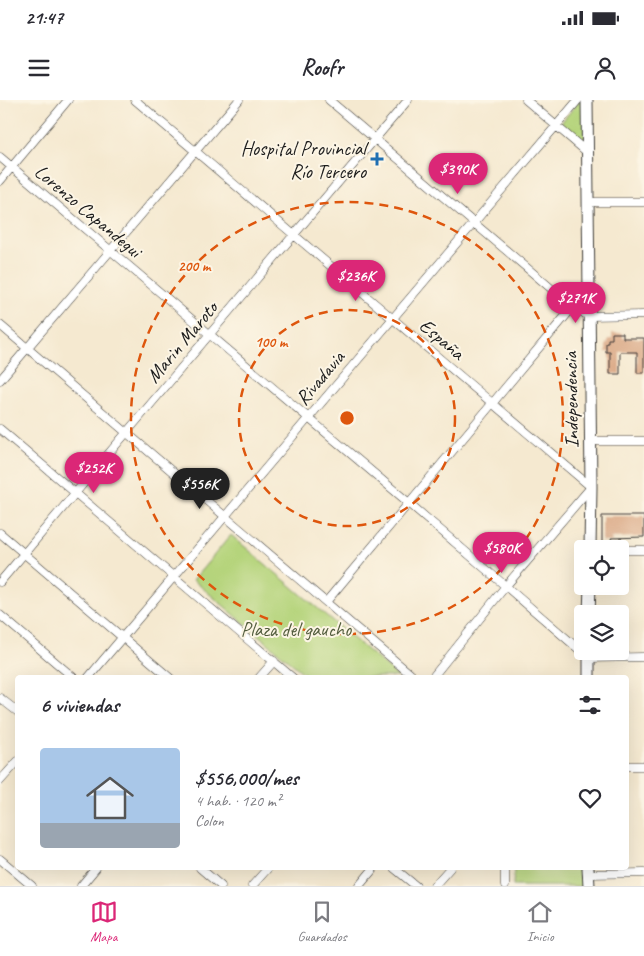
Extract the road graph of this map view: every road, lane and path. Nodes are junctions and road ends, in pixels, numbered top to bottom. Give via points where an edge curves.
1 (68, 100) edge
2 (135, 100) edge
3 (239, 100) edge
4 (329, 100) edge
5 (408, 100) edge
6 (526, 100) edge
7 (578, 100) edge
8 (587, 100) edge
9 (556, 126) junction
10 (375, 139) junction
11 (196, 151) junction
12 (588, 152) junction
13 (0, 157) edge
14 (11, 167) junction
15 (0, 180) edge
16 (588, 202) junction
17 (644, 202) edge
18 (474, 223) junction
19 (294, 235) junction
20 (110, 251) junction
21 (573, 307) junction
22 (644, 315) edge
23 (589, 316) junction
24 (392, 318) junction
25 (0, 325) edge
26 (210, 334) junction
27 (27, 348) junction
28 (0, 380) edge
29 (492, 403) junction
30 (308, 418) junction
31 (0, 429) edge
32 (126, 433) junction
33 (644, 441) edge
34 (590, 442) junction
35 (591, 487) junction
36 (75, 493) junction
37 (409, 503) junction
38 (225, 516) junction
39 (0, 532) edge
40 (590, 540) edge
41 (629, 550) edge
42 (644, 550) edge
43 (24, 553) junction
44 (174, 576) junction
45 (0, 582) edge
46 (505, 587) junction
47 (326, 602) junction
48 (0, 615) edge
49 (123, 637) junction
50 (574, 643) edge
51 (629, 656) edge
52 (644, 657) edge
53 (589, 660) edge
54 (274, 661) junction
55 (70, 675) edge
56 (91, 675) edge
57 (167, 675) edge
58 (262, 675) edge
59 (290, 675) edge
60 (411, 675) edge
61 (434, 675) edge
62 (589, 675) edge
63 (0, 698) edge
64 (15, 710) edge
65 (15, 764) edge
66 (629, 766) edge
67 (644, 766) edge
68 (0, 781) edge
69 (0, 859) edge
70 (94, 870) edge
71 (202, 870) edge
72 (266, 870) edge
73 (372, 870) edge
74 (396, 870) edge
75 (448, 870) edge
76 (506, 870) edge
77 (589, 871) edge
78 (644, 873) edge
79 (32, 886) edge
80 (81, 886) edge
81 (221, 886) edge
82 (252, 886) edge
83 (359, 886) edge
84 (416, 886) edge
85 (434, 886) edge
86 (505, 886) edge
87 (589, 886) edge

1 - 14 street
2 - 11 street, España
3 - 11 street
4 - 10 street
5 - 10 street, Marin Maroto
6 - 9 street
7 - 9 street, Rivadavia
8 - 12 main road, Independencia
9 - 12 street
9 - 18 street, Rivadavia
10 - 18 street
10 - 19 street, Marin Maroto
11 - 19 street, España
11 - 20 street
12 - 16 main road, Independencia
13 - 14 street, Lorenzo Capandegui
14 - 15 street
14 - 20 street, Lorenzo Capandegui
16 - 17 street
16 - 23 main road, Independencia
18 - 21 street
18 - 24 street, Rivadavia
19 - 24 street, España
19 - 26 street, Marin Maroto
20 - 26 street, Lorenzo Capandegui
20 - 27 street
21 - 23 street
21 - 29 street
22 - 23 street
23 - 34 main road, Independencia
24 - 29 street, España
24 - 30 street, Rivadavia
25 - 27 street
26 - 30 street, Lorenzo Capandegui
26 - 32 street, Marin Maroto
27 - 28 street
27 - 32 street
29 - 35 street, España
29 - 37 street
30 - 37 street, Lorenzo Capandegui
30 - 38 street, Rivadavia
31 - 36 street
32 - 36 street, Marin Maroto
32 - 38 street
33 - 34 street
34 - 35 main road, Independencia
35 - 40 main road, Independencia
35 - 46 street
36 - 43 street, Marin Maroto
36 - 44 street
37 - 46 street, Lorenzo Capandegui
37 - 47 street
38 - 44 street, Rivadavia
38 - 47 street
39 - 43 street
41 - 42 street
43 - 45 street, Marin Maroto
43 - 49 street
44 - 49 street, Rivadavia
44 - 54 street
46 - 50 street, Lorenzo Capandegui
46 - 61 street
47 - 60 street
48 - 55 street
49 - 56 street, Rivadavia
49 - 57 street
51 - 52 street
53 - 62 main road
54 - 58 street
54 - 59 street
63 - 64 street
65 - 68 street
66 - 67 street
69 - 79 street
70 - 80 street
71 - 81 street
72 - 82 street
73 - 83 street
74 - 84 street
75 - 85 street
76 - 86 street
77 - 78 street
77 - 87 main road

